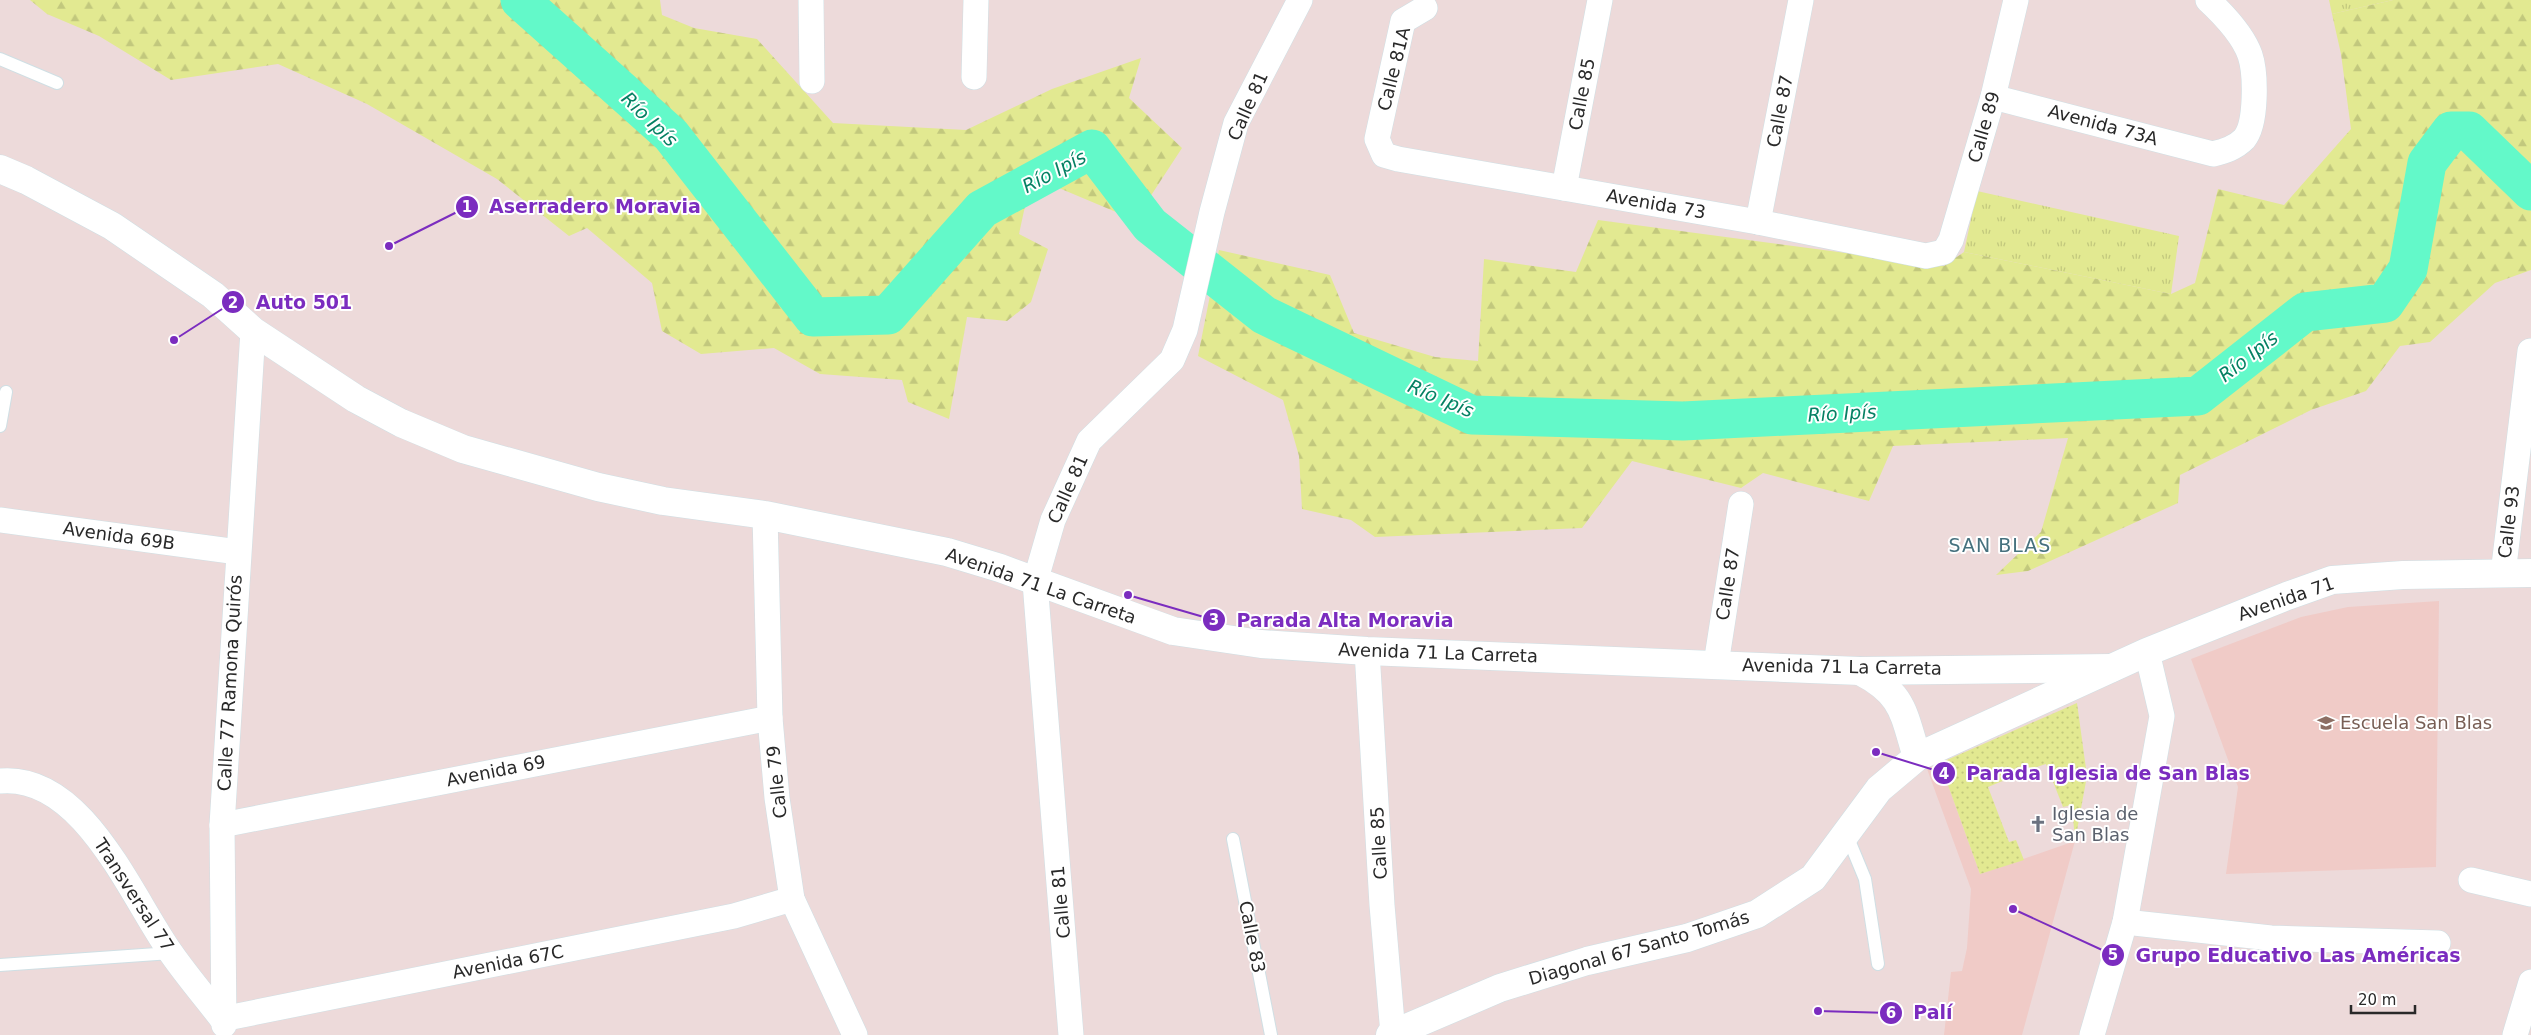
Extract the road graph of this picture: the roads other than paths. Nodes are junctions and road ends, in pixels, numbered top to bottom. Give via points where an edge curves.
1 (811, 0) edge
2 (976, 0) edge
3 (1300, 0) edge
4 (1600, 0) edge
5 (1801, 0) edge
6 (2016, 0) edge
7 (2208, 0) edge
8 (1425, 8) dead end
9 (0, 59) edge
10 (974, 77) dead end
11 (812, 81) dead end
12 (57, 83) dead end
13 (1993, 97) junction
14 (1377, 139) joint
15 (0, 169) edge
16 (1564, 188) junction
17 (1758, 222) junction
18 (1944, 252) joint
19 (253, 331) junction
20 (2530, 351) dead end
21 (6, 392) dead end
22 (0, 426) edge
23 (1741, 504) dead end
24 (764, 515) junction
25 (0, 520) edge
26 (238, 552) junction
27 (2531, 573) edge
28 (2503, 574) junction
29 (1035, 582) junction
30 (1367, 651) junction
31 (2147, 652) junction
32 (1716, 664) junction
33 (2111, 668) junction
34 (1860, 671) junction
35 (770, 718) junction
36 (1917, 756) junction
37 (0, 782) edge
38 (222, 825) junction
39 (1846, 833) junction
40 (1233, 839) dead end
41 (2471, 880) dead end
42 (2531, 894) edge
43 (792, 899) junction
44 (2125, 922) junction
45 (2438, 943) dead end
46 (171, 953) junction
47 (1878, 964) dead end
48 (0, 965) edge
49 (2531, 982) edge
50 (225, 1027) edge
51 (1391, 1034) edge
52 (855, 1035) edge
53 (1071, 1035) edge
54 (1271, 1035) edge
55 (2092, 1035) edge
56 (2516, 1035) edge

1 - 11 street
2 - 10 street
3 - 29 street, Calle 81 via 1236,123 1185,330 1172,360 1089,441 1052,520
4 - 16 street, Calle 85
5 - 17 street, Calle 87
6 - 13 street, Calle 89
7 - 13 street, Avenida 73A via 2221,11 2250,55 2254,84 2249,127 2245,138 2231,149 2213,154
8 - 14 street, Calle 81A via 1403,22
9 - 12 lane
13 - 18 street, Calle 89 via 1951,240
14 - 16 street, Avenida 73 via 1384,155 1398,160
15 - 19 street, Avenida 71 La Carreta via 112,226 213,294
16 - 17 street, Avenida 73
17 - 18 street, Avenida 73 via 1926,256
19 - 24 street, Avenida 71 La Carreta via 356,399 401,423 463,449 598,487 663,501
19 - 26 street, Calle 77 Ramona Quirós
20 - 28 street, Calle 93
21 - 22 lane
23 - 32 street, Calle 87
24 - 29 street, Avenida 71 La Carreta via 947,552
24 - 35 street, Calle 79
25 - 26 street, Avenida 69B
26 - 38 street, Calle 77 Ramona Quirós
27 - 28 street, Avenida 71
28 - 31 street, Avenida 71 via 2402,575 2332,580
29 - 30 street, Avenida 71 La Carreta via 1173,631 1260,644
29 - 53 street, Calle 81
30 - 32 street, Avenida 71 La Carreta
30 - 51 street, Calle 85
31 - 33 street, Avenida 71
31 - 44 street via 2162,716
32 - 34 street, Avenida 71 La Carreta
33 - 34 street, Avenida 71 La Carreta
33 - 36 street, Diagonal 67 Santo Tomás
34 - 36 street via 1896,697
35 - 38 street, Avenida 69
35 - 43 street, Calle 79 via 777,798
36 - 39 street, Diagonal 67 Santo Tomás via 1879,788
37 - 46 street, Transversal 77 via 33,784 66,802 91,827
38 - 50 street, Calle 77 Ramona Quirós
39 - 47 lane via 1865,879
39 - 51 street, Diagonal 67 Santo Tomás via 1813,878 1757,914 1687,938 1587,961 1500,988
40 - 54 lane, Calle 83
41 - 42 street
43 - 50 street, Avenida 67C via 734,916
43 - 52 street, Calle 79
44 - 45 street via 2271,938
44 - 55 street
46 - 48 lane
46 - 50 street, Transversal 77
49 - 56 street

